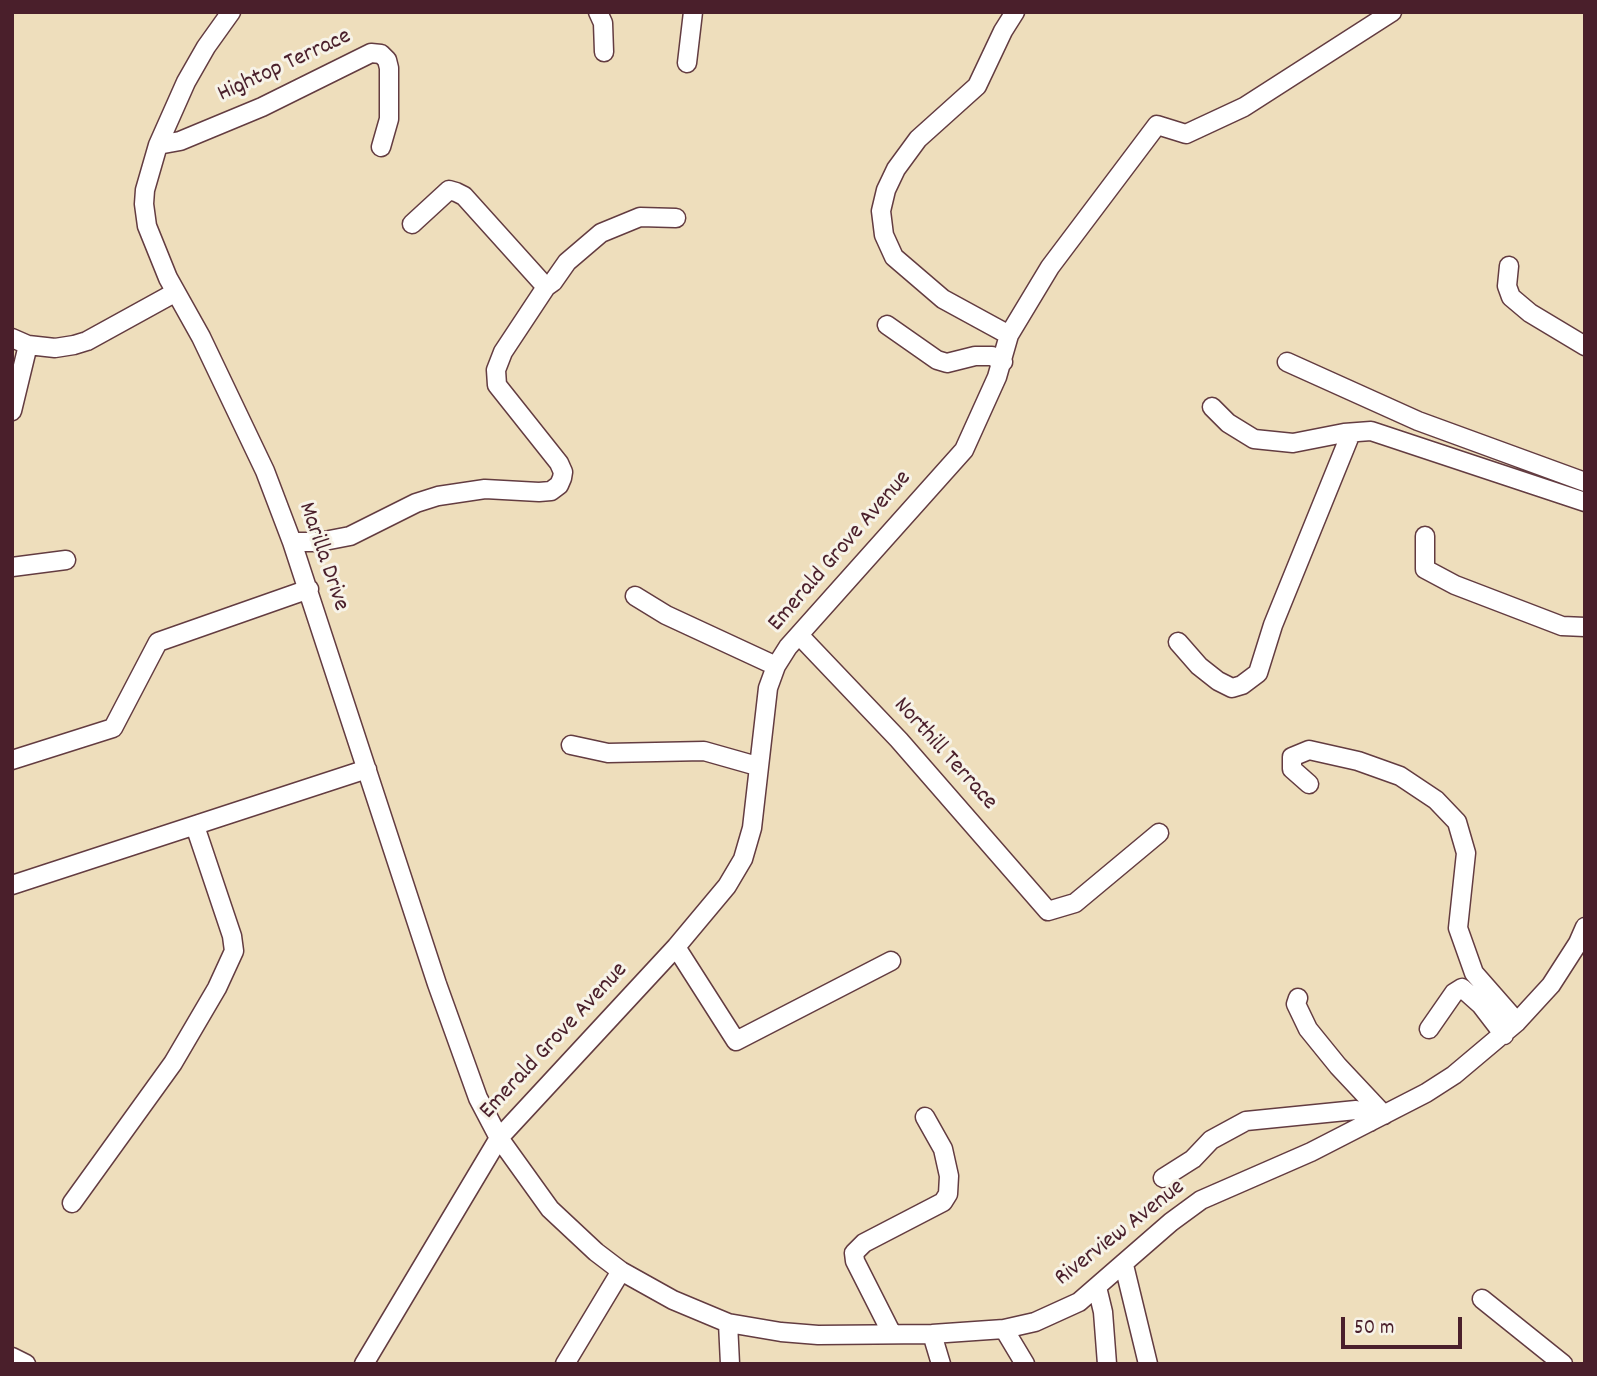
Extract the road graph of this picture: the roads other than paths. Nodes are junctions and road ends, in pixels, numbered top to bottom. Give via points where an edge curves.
1 (231, 12) edge
2 (598, 12) edge
3 (693, 12) edge
4 (1015, 12) edge
5 (1392, 12) edge
6 (604, 52) dead end
7 (687, 63) dead end
8 (158, 145) junction
9 (381, 147) dead end
10 (676, 218) dead end
11 (412, 223) dead end
12 (1509, 266) dead end
13 (545, 288) junction
14 (176, 292) junction
15 (887, 325) dead end
16 (1009, 335) junction
17 (20, 342) edge
18 (1585, 346) edge
19 (1003, 362) junction
20 (1287, 362) dead end
21 (1212, 407) dead end
22 (12, 411) edge
23 (1351, 433) junction
24 (1585, 482) edge
25 (1585, 502) edge
26 (1424, 536) dead end
27 (292, 542) junction
28 (66, 560) dead end
29 (12, 567) edge
30 (309, 589) junction
31 (635, 596) dead end
32 (1585, 627) edge
33 (799, 635) junction
34 (1178, 642) dead end
35 (776, 666) junction
36 (571, 745) dead end
37 (12, 760) edge
38 (757, 766) junction
39 (367, 769) junction
40 (1310, 784) dead end
41 (195, 826) junction
42 (1158, 833) dead end
43 (12, 885) edge
44 (1585, 927) edge
45 (676, 947) junction
46 (891, 961) dead end
47 (1298, 998) dead end
48 (1517, 1022) junction
49 (1429, 1029) dead end
50 (1504, 1035) junction
51 (925, 1117) dead end
52 (1377, 1118) junction
53 (499, 1138) junction
54 (1163, 1178) dead end
55 (72, 1203) dead end
56 (1124, 1265) junction
57 (621, 1271) junction
58 (1097, 1287) junction
59 (1482, 1299) dead end
60 (728, 1322) junction
61 (1004, 1329) junction
62 (892, 1334) junction
63 (932, 1334) junction
64 (12, 1357) edge
65 (26, 1364) edge
66 (364, 1364) edge
67 (565, 1364) edge
68 (730, 1364) edge
69 (941, 1364) edge
70 (1026, 1364) edge
71 (1107, 1364) edge
72 (1148, 1364) edge
73 (1563, 1364) edge

1 - 8 street, Marilla Drive via 186,82
2 - 6 street
3 - 7 street
4 - 16 street via 977,86 918,139 896,169 881,211 884,235 894,257 943,299
5 - 16 street, Emerald Grove Avenue via 1233,112 1186,134 1157,125 1050,267
8 - 9 street, Hightop Terrace via 180,141 371,54 381,54 389,68 389,119
8 - 14 street, Marilla Drive via 144,204 152,242
10 - 13 street via 640,217 601,233
11 - 13 street via 449,190 456,192
12 - 18 street via 1511,297
13 - 27 street via 503,352 496,370 497,385 559,463 563,472 559,485 551,491 485,489 438,496 350,537
14 - 17 street via 87,341 55,348
14 - 27 street, Marilla Drive via 265,471
15 - 19 street via 937,360 947,363 992,356
16 - 19 street, Emerald Grove Avenue
17 - 22 street
19 - 33 street, Emerald Grove Avenue via 964,450
20 - 24 street via 1418,421
21 - 23 street via 1228,424 1254,439 1293,443
23 - 25 street via 1371,431
23 - 34 street via 1258,673 1233,688 1199,666
26 - 32 street via 1425,569 1562,626
27 - 30 street, Marilla Drive
28 - 29 street
30 - 37 street via 158,642 113,728
30 - 39 street, Marilla Drive
31 - 35 street
33 - 35 street, Emerald Grove Avenue
33 - 42 street, Northill Terrace via 899,740 1048,911 1075,903
35 - 38 street, Emerald Grove Avenue via 768,688
36 - 38 street via 608,753 704,751
38 - 45 street, Emerald Grove Avenue via 752,828 743,859 727,886
39 - 41 street
39 - 53 street, Marilla Drive via 437,984 478,1098
40 - 48 street via 1292,769 1292,757 1309,750 1358,761 1399,776 1436,800 1457,822 1466,853 1458,928 1474,973
41 - 43 street
41 - 55 street via 234,951 173,1063
44 - 48 street, Riverview Avenue via 1551,985
45 - 46 street via 736,1041
45 - 53 street, Emerald Grove Avenue
47 - 52 street via 1296,1004 1308,1029
48 - 50 street, Riverview Avenue
49 - 50 street via 1462,988
50 - 52 street, Riverview Avenue via 1454,1075
51 - 62 street via 943,1149 948,1194 943,1202 864,1243 854,1253
52 - 54 street via 1356,1111 1246,1121 1211,1140 1193,1159
52 - 56 street, Riverview Avenue via 1201,1200
53 - 57 street, Riverview Avenue via 551,1209
53 - 66 street, Emerald Grove Avenue
56 - 58 street, Riverview Avenue
56 - 72 street
57 - 60 street, Riverview Avenue via 673,1300
57 - 67 street
58 - 61 street, Riverview Avenue via 1054,1315
58 - 71 street
59 - 73 street
60 - 62 street, Riverview Avenue via 818,1335
60 - 68 street
61 - 63 street, Riverview Avenue
61 - 70 street
62 - 63 street, Riverview Avenue
63 - 69 street
64 - 65 street

